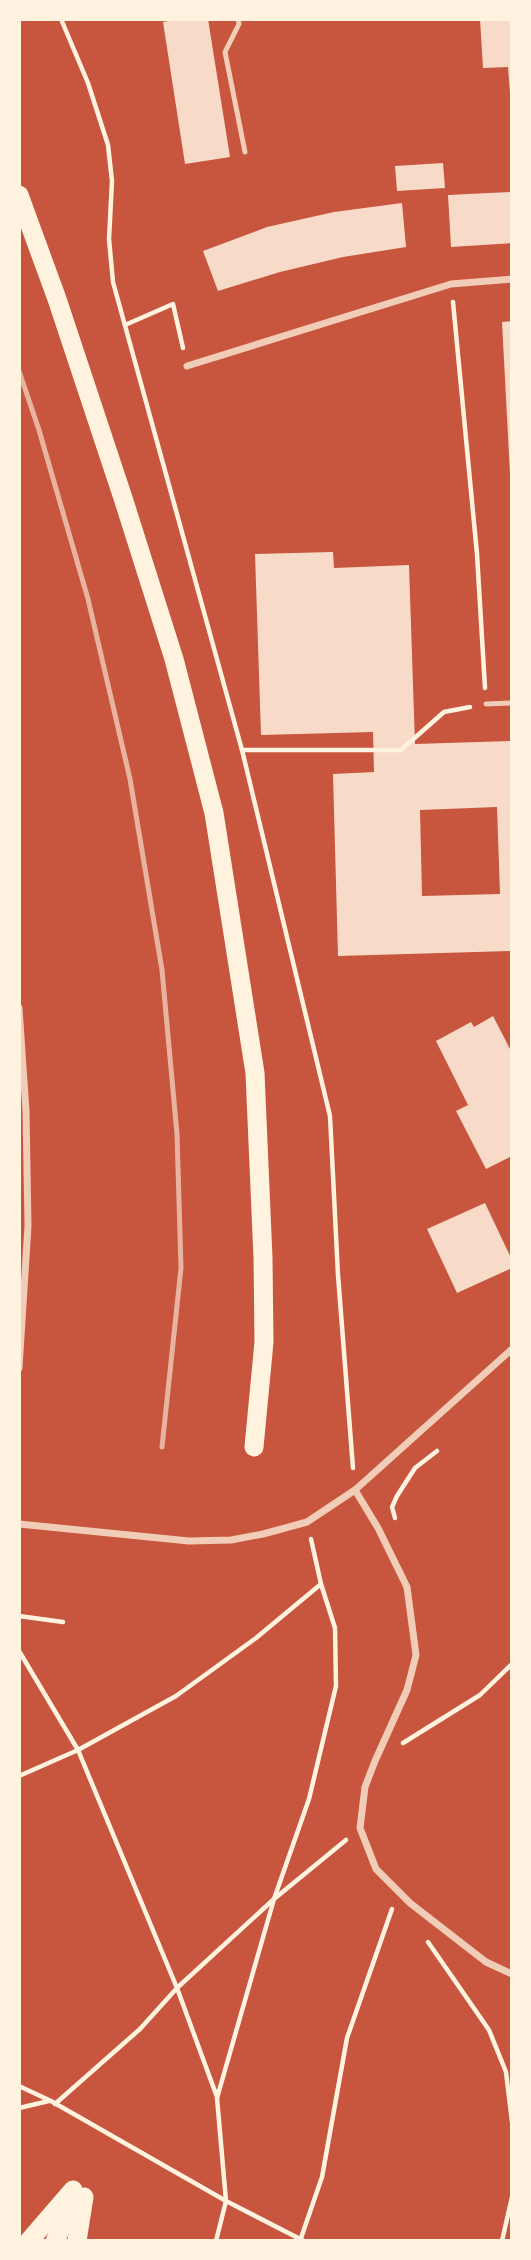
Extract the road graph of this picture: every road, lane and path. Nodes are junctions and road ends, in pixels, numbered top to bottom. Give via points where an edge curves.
1 (61, 19) edge
2 (238, 19) edge
3 (245, 152) dead end
4 (19, 195) edge
5 (512, 279) edge
6 (451, 284) junction
7 (125, 325) junction
8 (187, 366) joint
9 (512, 703) edge
10 (486, 704) junction
11 (242, 750) junction
12 (19, 1008) edge
13 (23, 1110) edge
14 (512, 1349) edge
15 (19, 1368) edge
16 (254, 1447) dead end
17 (437, 1451) dead end
18 (355, 1490) junction
19 (307, 1522) junction
20 (19, 1524) edge
21 (383, 1537) junction
22 (321, 1584) junction
23 (19, 1616) edge
24 (63, 1622) dead end
25 (19, 1651) edge
26 (512, 1664) edge
27 (78, 1750) junction
28 (374, 1761) junction
29 (19, 1776) edge
30 (360, 1828) junction
31 (398, 1892) junction
32 (274, 1899) junction
33 (410, 1903) junction
34 (512, 1974) edge
35 (177, 1988) junction
36 (19, 2086) edge
37 (217, 2098) junction
38 (53, 2103) junction
39 (19, 2108) edge
40 (512, 2122) edge
41 (79, 2193) junction
42 (512, 2197) edge
43 (226, 2201) junction
44 (301, 2240) edge
45 (29, 2241) edge
46 (55, 2241) edge
47 (77, 2241) edge
48 (216, 2241) edge
49 (502, 2241) edge

1 - 7 path via 108,145 111,261
2 - 3 lane via 225,52
4 - 16 highway via 131,522 174,659 214,813 255,1073 264,1342
5 - 6 street
6 - 8 street
6 - 10 path
7 - 8 path via 173,304
7 - 11 path
9 - 10 lane
10 - 11 path via 444,712 401,750
11 - 18 path via 330,1116
12 - 13 street
13 - 15 street via 28,1226
14 - 18 street
17 - 21 path via 415,1468 397,1496 392,1507 398,1530
18 - 19 street
18 - 21 street
19 - 20 street via 231,1540 189,1541
19 - 22 path
21 - 28 street via 407,1587 416,1655 407,1690
22 - 27 path via 176,1696
22 - 32 path via 335,1628 336,1686 309,1799
23 - 24 path
25 - 27 path
26 - 28 path via 480,1695
27 - 29 path
27 - 35 path
28 - 30 street
30 - 31 street via 376,1869
30 - 32 path
31 - 33 street
31 - 44 path via 347,2038 322,2177
32 - 35 path
32 - 37 path
33 - 34 street via 486,1962
33 - 40 path via 431,1949 489,2030 506,2072
35 - 37 path
35 - 38 path via 140,2029
36 - 38 path
37 - 43 path
38 - 39 path
38 - 43 path
41 - 45 highway
41 - 46 highway
41 - 47 highway
42 - 49 path
43 - 44 path
43 - 48 path

